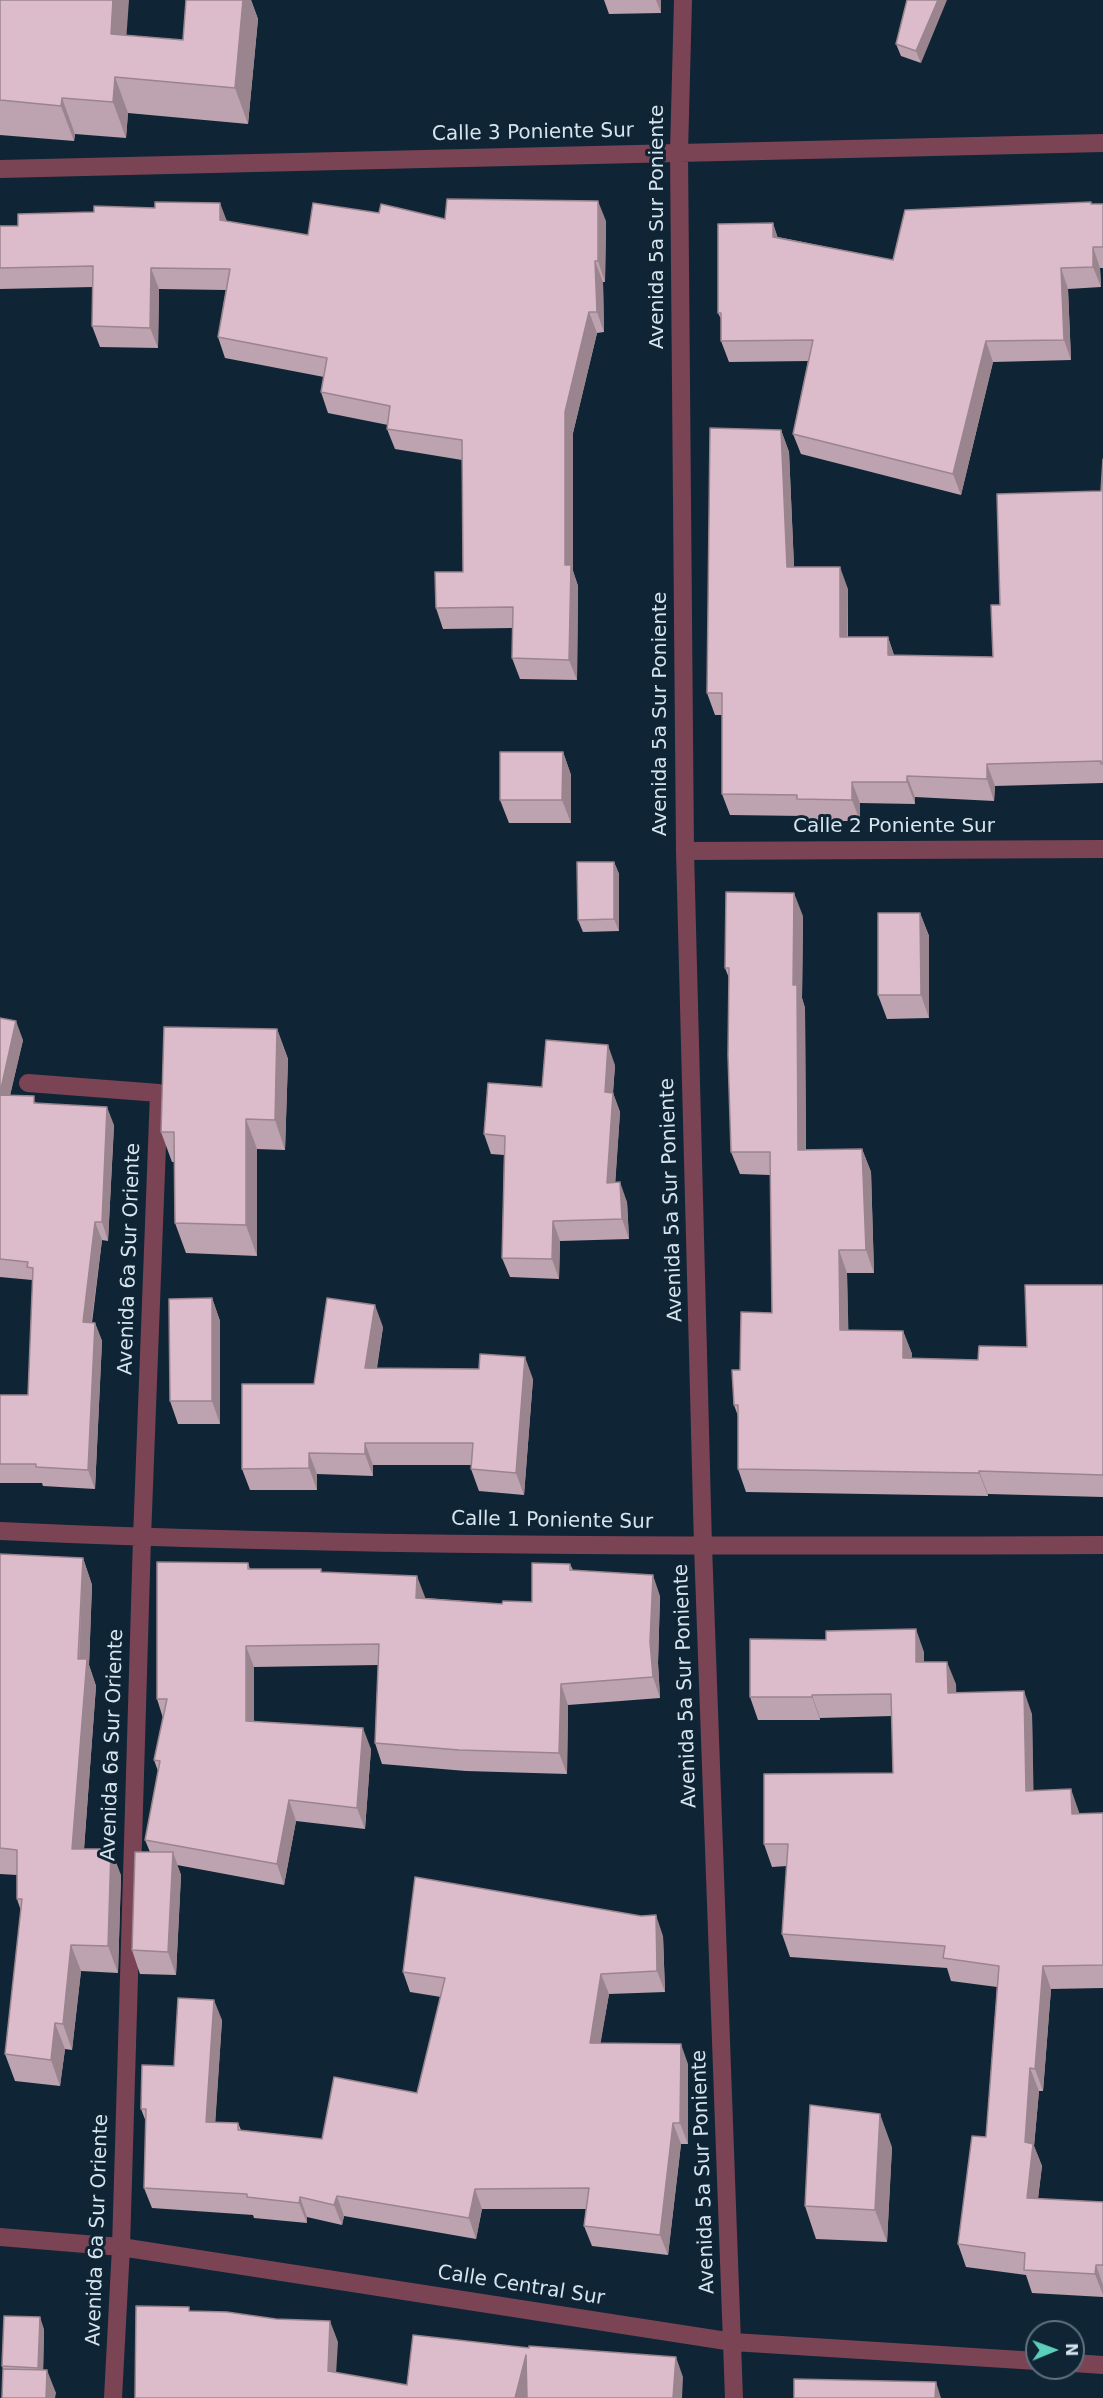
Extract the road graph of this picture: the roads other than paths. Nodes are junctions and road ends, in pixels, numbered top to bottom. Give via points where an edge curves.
1 (683, 0) edge
2 (1103, 143) edge
3 (679, 152) junction
4 (0, 169) edge
5 (1103, 849) edge
6 (685, 851) junction
7 (28, 1083) dead end
8 (0, 1531) edge
9 (142, 1538) junction
10 (1103, 1545) edge
11 (703, 1546) junction
12 (0, 2237) edge
13 (121, 2247) junction
14 (733, 2342) junction
15 (1025, 2360) edge
16 (1085, 2364) edge
17 (1103, 2365) edge
18 (113, 2398) edge
19 (734, 2398) edge

1 - 3 street, Avenida 5a Sur Poniente
2 - 3 street, Calle 3 Poniente Sur
3 - 4 street, Calle 3 Poniente Sur
3 - 6 street, Avenida 5a Sur Poniente
5 - 6 street, Calle 2 Poniente Sur
6 - 11 street, Avenida 5a Sur Poniente
7 - 9 street, Avenida 6a Sur Oriente via 159,1093
8 - 9 street, Calle 1 Poniente Sur
9 - 11 street, Calle 1 Poniente Sur
9 - 13 street, Avenida 6a Sur Oriente
10 - 11 street, Calle 1 Poniente Sur
11 - 14 street, Avenida 5a Sur Poniente
12 - 13 street, Calle Central Sur
13 - 14 street, Calle Central Sur
13 - 18 street, Avenida 6a Sur Oriente
14 - 15 street, Calle Central Sur
14 - 19 street, Avenida 5a Sur Poniente
16 - 17 street

